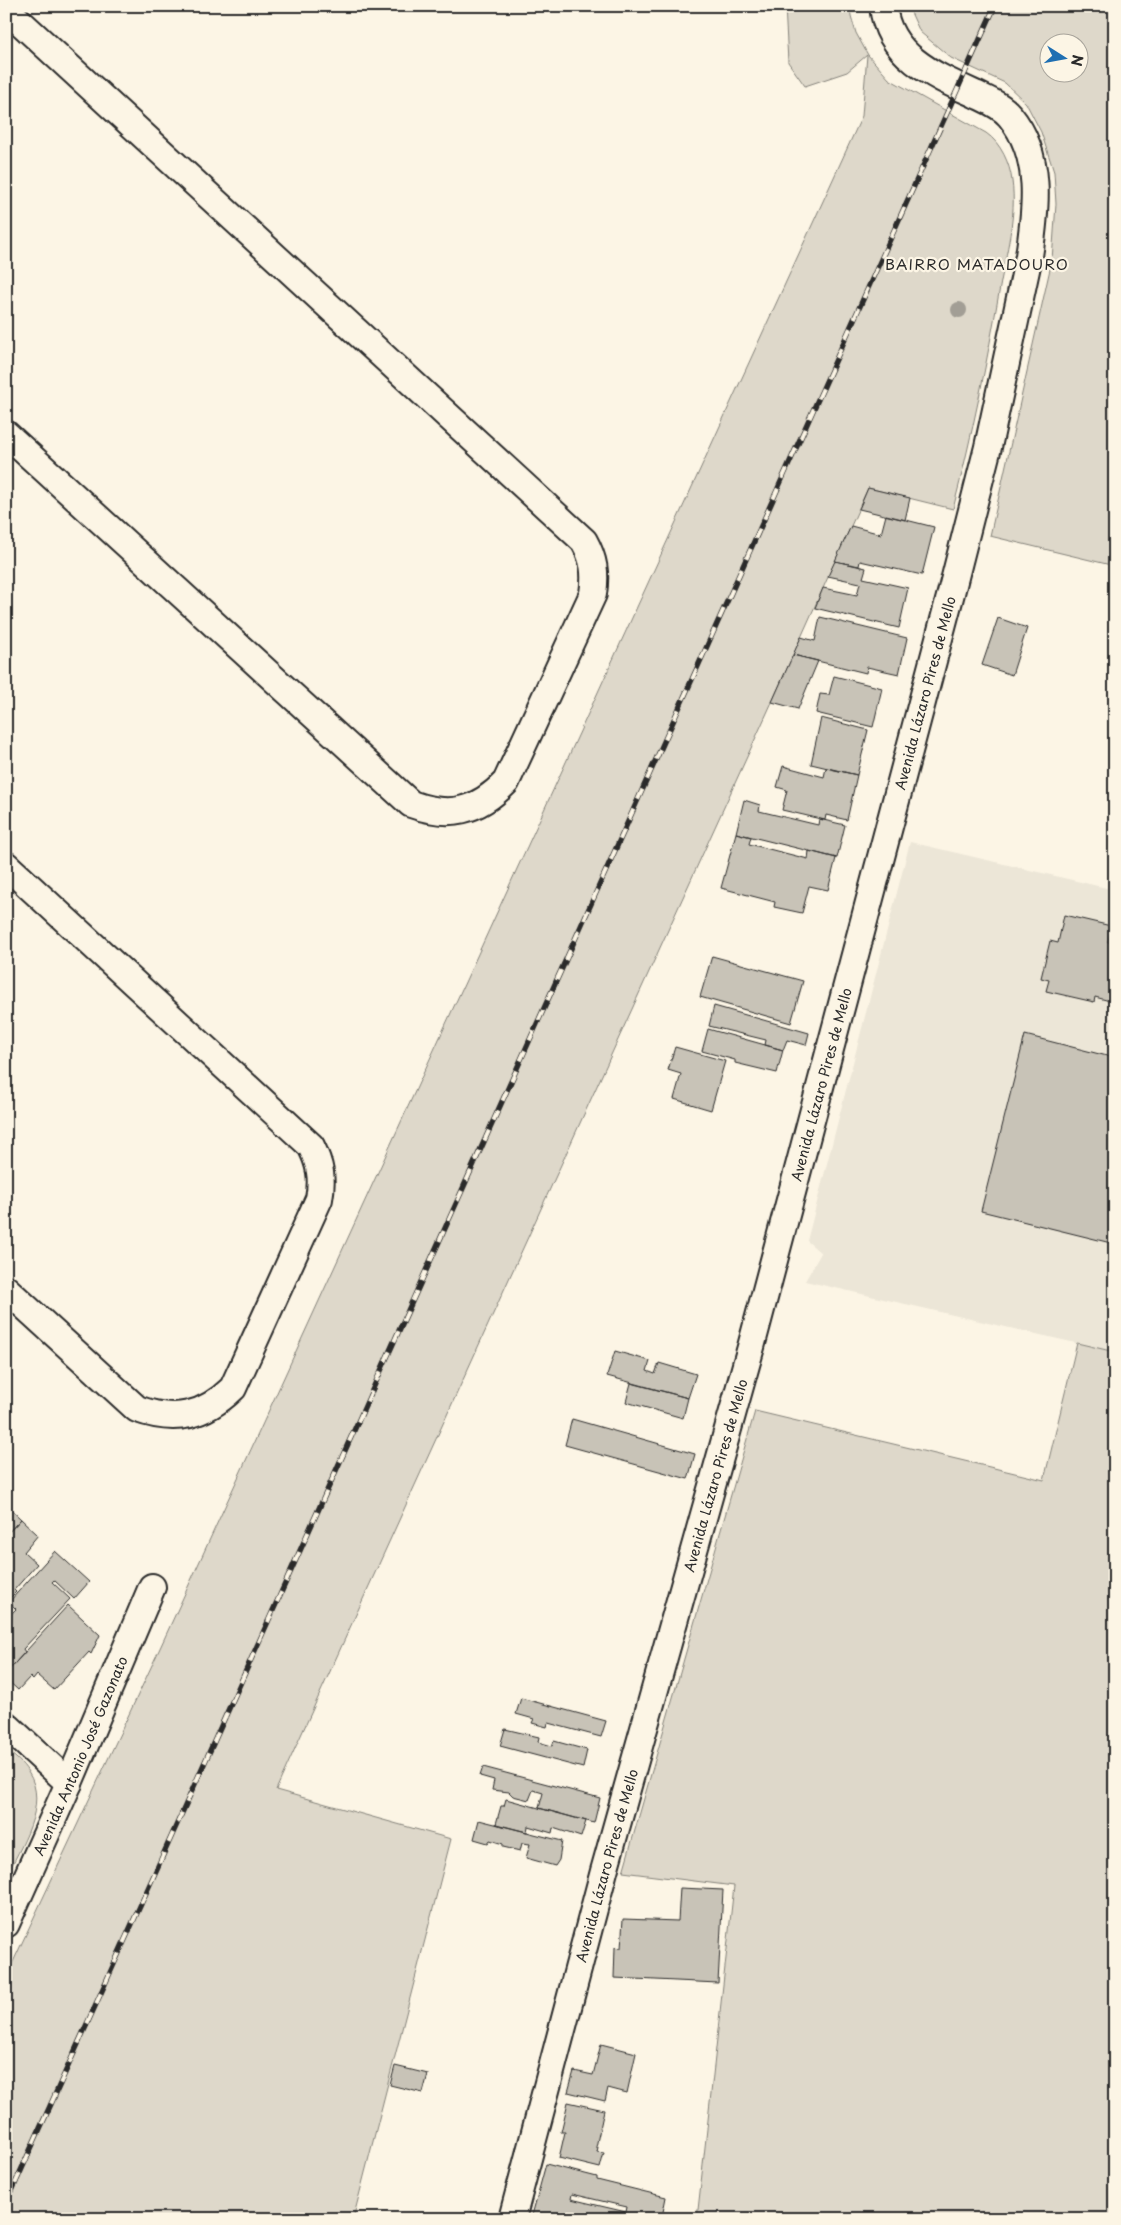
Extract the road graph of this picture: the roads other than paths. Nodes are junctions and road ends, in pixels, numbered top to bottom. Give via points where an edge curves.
1 (883, 6) edge
2 (6, 9) edge
3 (6, 434) edge
4 (6, 865) edge
5 (6, 1289) edge
6 (152, 1587) dead end
7 (6, 1725) edge
8 (69, 1783) junction
9 (6, 1924) edge
10 (512, 2219) edge

1 - 10 street, Avenida Lázaro Pires de Mello via 895,39 913,61 1001,108 1017,126 1028,151 1036,194 1029,256 988,447 951,593 751,1347 604,1872
2 - 3 street via 584,542 595,568 592,594 506,782 479,805 462,810 428,810 411,804
4 - 5 street via 311,1146 318,1161 322,1186 233,1388 221,1400 189,1415 154,1415 137,1409
6 - 8 street, Avenida Antonio José Gazonato
7 - 8 street
8 - 9 street, Avenida Antonio José Gazonato

